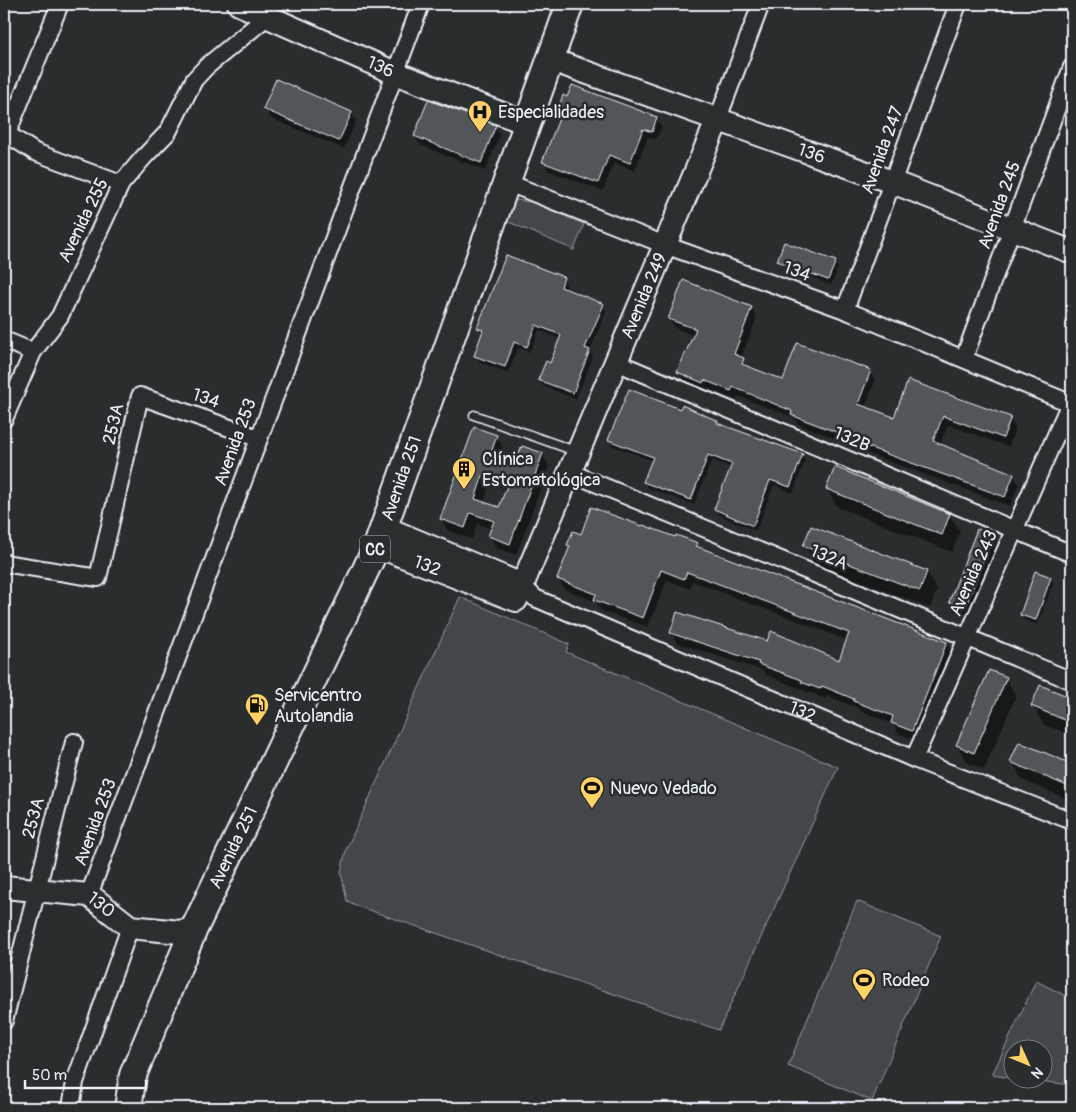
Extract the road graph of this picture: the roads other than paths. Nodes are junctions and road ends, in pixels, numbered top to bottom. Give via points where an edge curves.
1 (60, 4) edge
2 (238, 4) edge
3 (421, 4) edge
4 (570, 4) edge
5 (761, 4) edge
6 (958, 4) edge
7 (268, 16) junction
8 (549, 59) junction
9 (1072, 67) edge
10 (395, 73) junction
11 (717, 121) junction
12 (526, 123) junction
13 (5, 135) edge
14 (506, 182) junction
15 (892, 182) junction
16 (121, 184) junction
17 (1012, 228) junction
18 (665, 245) junction
19 (1072, 252) edge
20 (845, 310) junction
21 (4, 340) edge
22 (33, 352) junction
23 (964, 358) junction
24 (616, 362) junction
25 (140, 396) joint
26 (1071, 403) edge
27 (474, 415) dead end
28 (4, 419) edge
29 (258, 438) junction
30 (574, 462) junction
31 (1015, 529) junction
32 (380, 536) junction
33 (1072, 554) edge
34 (4, 563) edge
35 (524, 594) junction
36 (968, 636) junction
37 (1072, 681) edge
38 (74, 742) dead end
39 (914, 759) junction
40 (1072, 821) edge
41 (4, 887) edge
42 (35, 889) junction
43 (89, 895) junction
44 (130, 927) junction
45 (194, 929) junction
46 (4, 1021) edge
47 (71, 1108) edge
48 (128, 1108) edge

1 - 13 street
2 - 7 street, 136
3 - 10 street, Avenida 253
4 - 8 main road, Avenida 251 / CC
5 - 11 street, Avenida 249
6 - 15 street, Avenida 247
7 - 10 street, 136
7 - 16 street, Avenida 255 via 194,80 168,132
8 - 11 street, 136
8 - 12 main road, Avenida 251 / CC
9 - 17 street, Avenida 245
10 - 12 street, 136
10 - 29 street, Avenida 253
11 - 15 street, 136
11 - 18 street, Avenida 249
12 - 14 main road, Avenida 251 / CC
13 - 16 street via 35,152
14 - 18 street, 134
14 - 32 main road, Avenida 251 / CC
15 - 17 street, 136
15 - 20 street, Avenida 247
16 - 22 street, Avenida 255 via 60,316
17 - 19 street, 136
17 - 23 street, Avenida 245
18 - 20 street, 134
18 - 24 street, Avenida 249
20 - 23 street, 134
21 - 22 street
22 - 28 street, Avenida 255
23 - 26 street, 134
24 - 30 street, Avenida 249
24 - 31 street, 132B
25 - 29 street, 134
25 - 34 street, 253A via 98,578
26 - 31 street, Avenida 243
27 - 30 lane
29 - 43 street, Avenida 253
30 - 35 street, Avenida 249
30 - 36 street, 132A
31 - 33 street, 132B
31 - 36 street, Avenida 243
32 - 35 street, 132
32 - 45 main road, Avenida 251 / CC
35 - 39 street, 132
36 - 37 street, 132A
36 - 39 street, Avenida 243
38 - 42 street, 253A
39 - 40 street, 132
41 - 42 street, 130
42 - 43 street, 130
42 - 46 street, 253A
43 - 44 street, 130
44 - 45 street, 130 via 180,932
44 - 47 street via 75,1082
45 - 48 main road, Avenida 251 / CC via 133,1075

